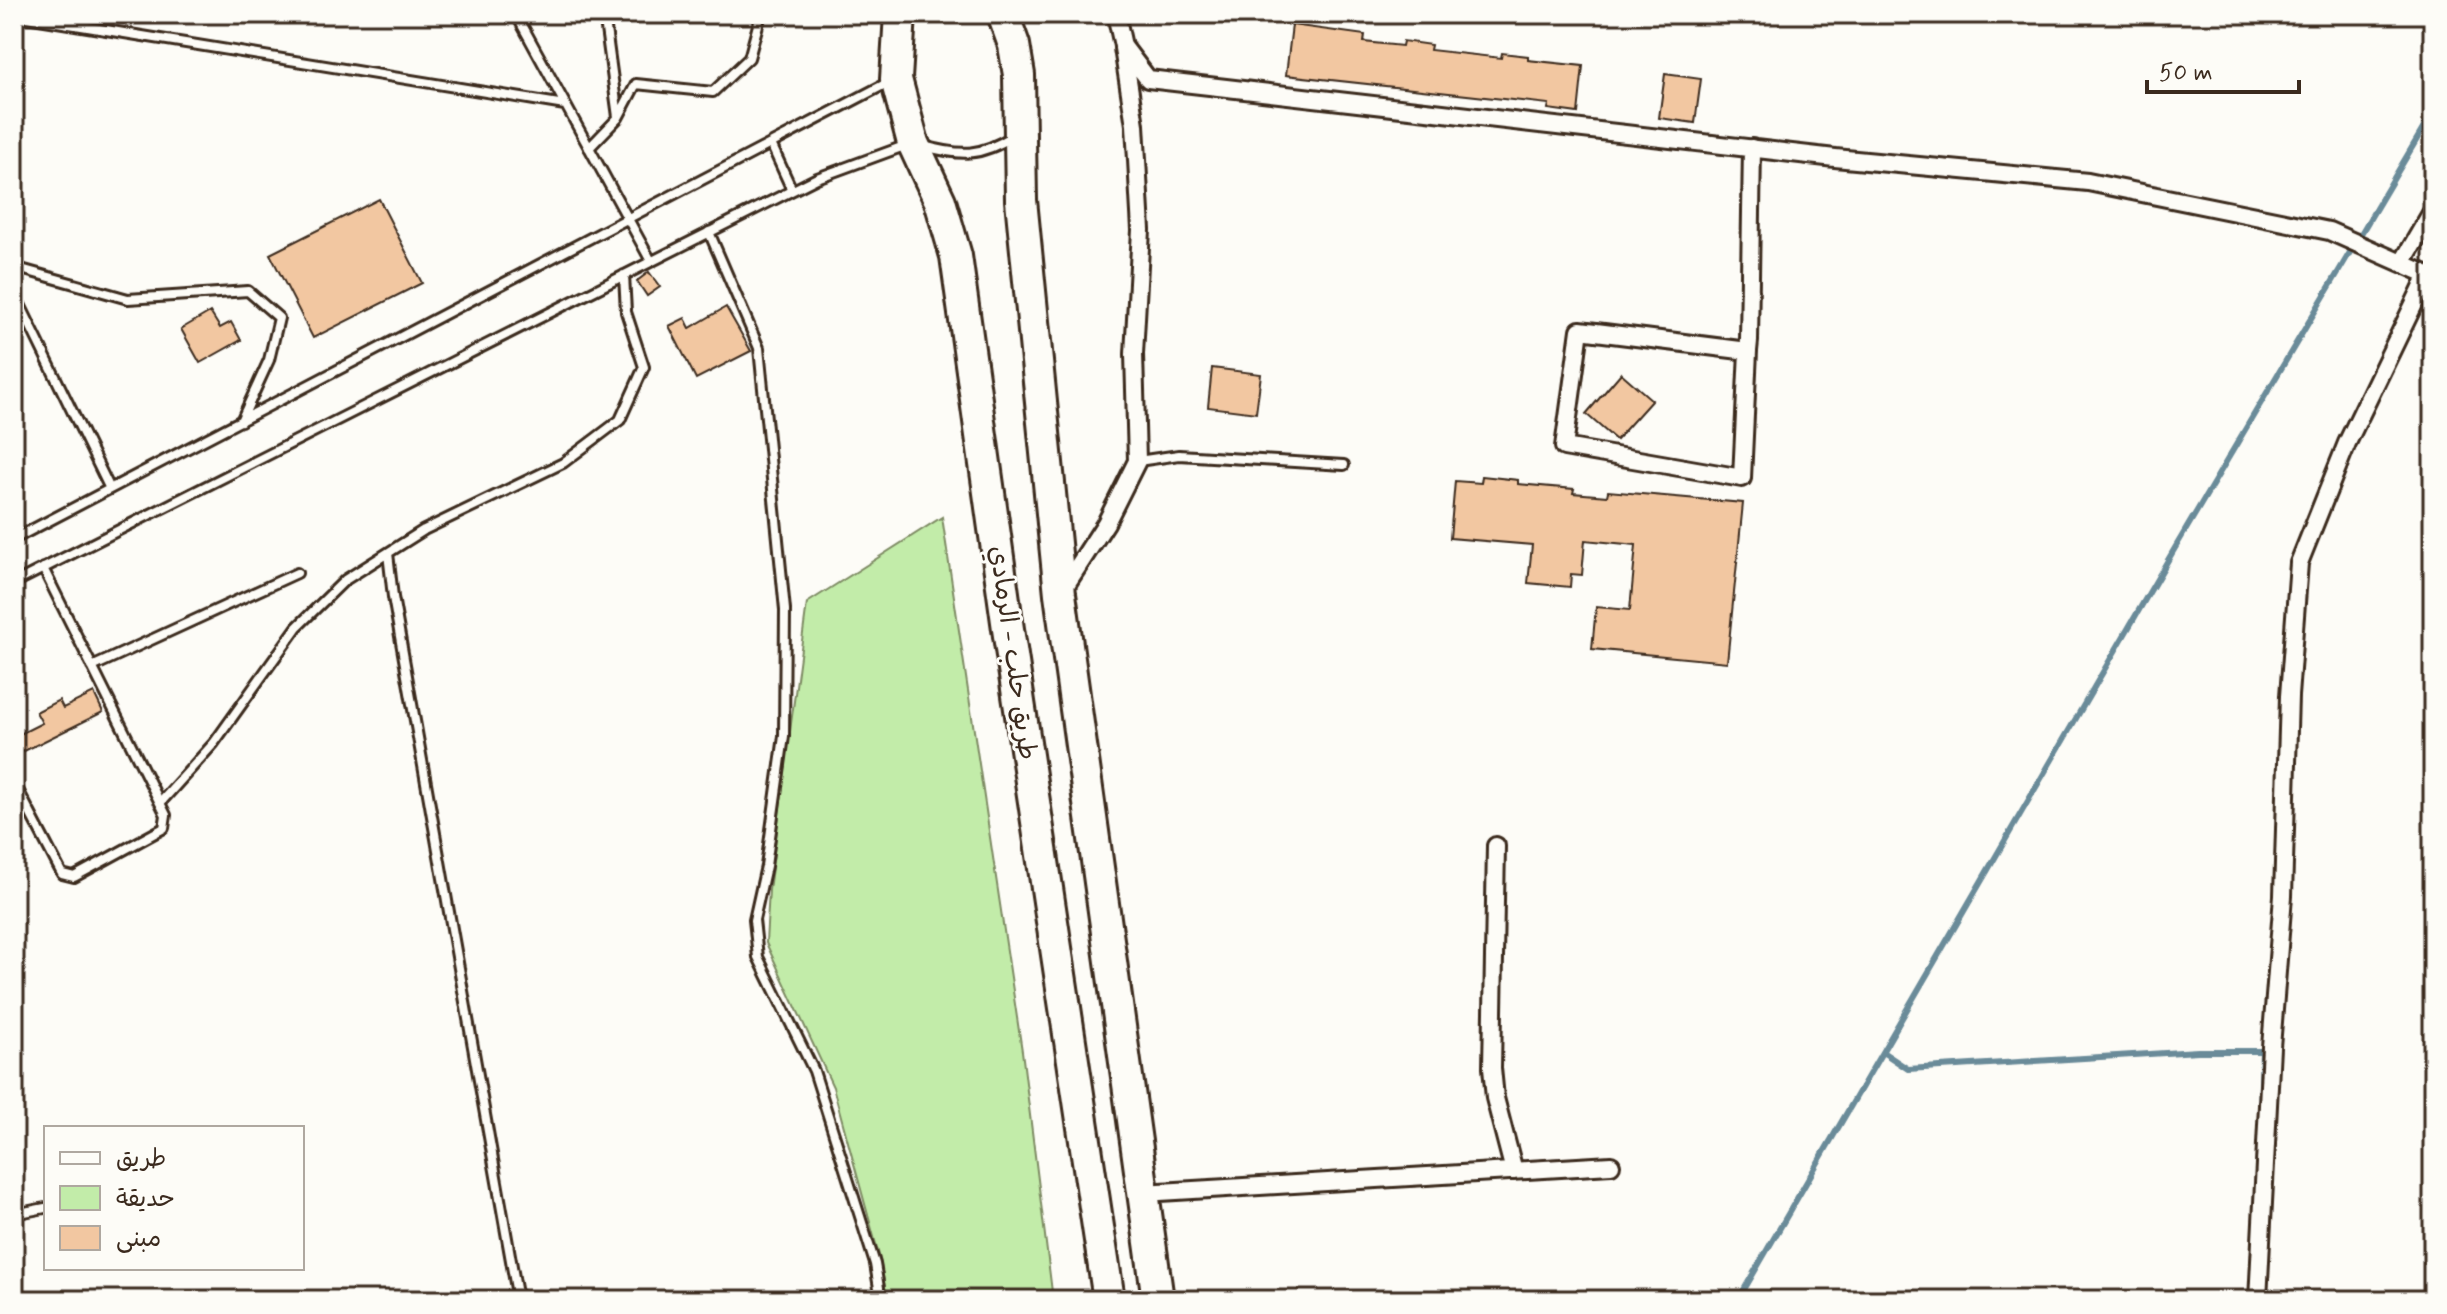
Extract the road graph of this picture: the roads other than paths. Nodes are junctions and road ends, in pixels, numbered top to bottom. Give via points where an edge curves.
1 (516, 14) edge
2 (604, 14) edge
3 (761, 14) edge
4 (900, 14) edge
5 (1003, 14) edge
6 (1116, 14) edge
7 (14, 15) edge
8 (1123, 46) junction
9 (896, 79) junction
10 (565, 105) junction
11 (618, 118) junction
12 (1020, 132) junction
13 (913, 143) junction
14 (771, 144) junction
15 (589, 148) junction
16 (1752, 148) junction
17 (792, 190) junction
18 (2433, 210) edge
19 (628, 219) junction
20 (709, 232) junction
21 (651, 261) junction
22 (2402, 263) junction
23 (14, 267) edge
24 (624, 275) junction
25 (2430, 276) edge
26 (14, 292) edge
27 (1748, 351) junction
28 (241, 421) junction
29 (1137, 461) junction
30 (1344, 465) dead end
31 (110, 489) junction
32 (14, 539) edge
33 (388, 553) junction
34 (43, 568) junction
35 (297, 573) dead end
36 (14, 583) edge
37 (1060, 594) junction
38 (92, 667) junction
39 (14, 782) edge
40 (160, 803) junction
41 (1496, 846) dead end
42 (1611, 1165) dead end
43 (1514, 1171) junction
44 (1143, 1193) junction
45 (44, 1208) edge
46 (14, 1214) edge
47 (518, 1300) edge
48 (881, 1300) edge
49 (1109, 1300) edge
50 (1158, 1300) edge
51 (2258, 1300) edge

1 - 10 lane
2 - 11 lane
3 - 11 lane via 749,58 713,92 636,84
4 - 9 highway, طريق حلب - الرمادي
5 - 12 highway via 1019,75
6 - 8 street
7 - 10 lane
8 - 16 street via 1148,79
8 - 29 street via 1135,125 1141,230 1134,354
9 - 13 highway, طريق حلب - الرمادي
9 - 14 lane
10 - 15 lane
11 - 15 lane
12 - 13 lane via 971,154
12 - 37 highway via 1021,200
13 - 17 lane
13 - 49 highway, طريق حلب - الرمادي via 940,201 956,256
14 - 17 lane
14 - 19 lane
15 - 19 lane
16 - 22 street via 2088,182 2329,231
16 - 27 street
17 - 20 lane
18 - 22 street
19 - 21 lane
19 - 28 lane
20 - 21 lane
20 - 48 lane via 759,348 785,610 784,736 754,920 758,957 814,1071 875,1264
21 - 24 lane
22 - 25 street
23 - 28 lane via 128,299 248,291 279,318 269,360
24 - 33 lane via 626,312 644,367 620,420 563,463
24 - 34 lane
25 - 51 street via 2347,443 2299,563
26 - 31 lane
27 - 27 street via 1580,330 1564,447 1742,478
28 - 31 lane
29 - 30 lane via 1179,455
29 - 37 street via 1106,523
31 - 32 lane
33 - 40 lane via 345,580 297,627 214,743
33 - 47 lane
34 - 36 lane
34 - 38 lane
35 - 38 lane
37 - 44 highway
38 - 40 lane
39 - 40 lane via 62,874 74,877 164,828 166,815
41 - 43 street via 1492,1068
42 - 43 street
43 - 44 street
44 - 50 highway
45 - 46 lane

